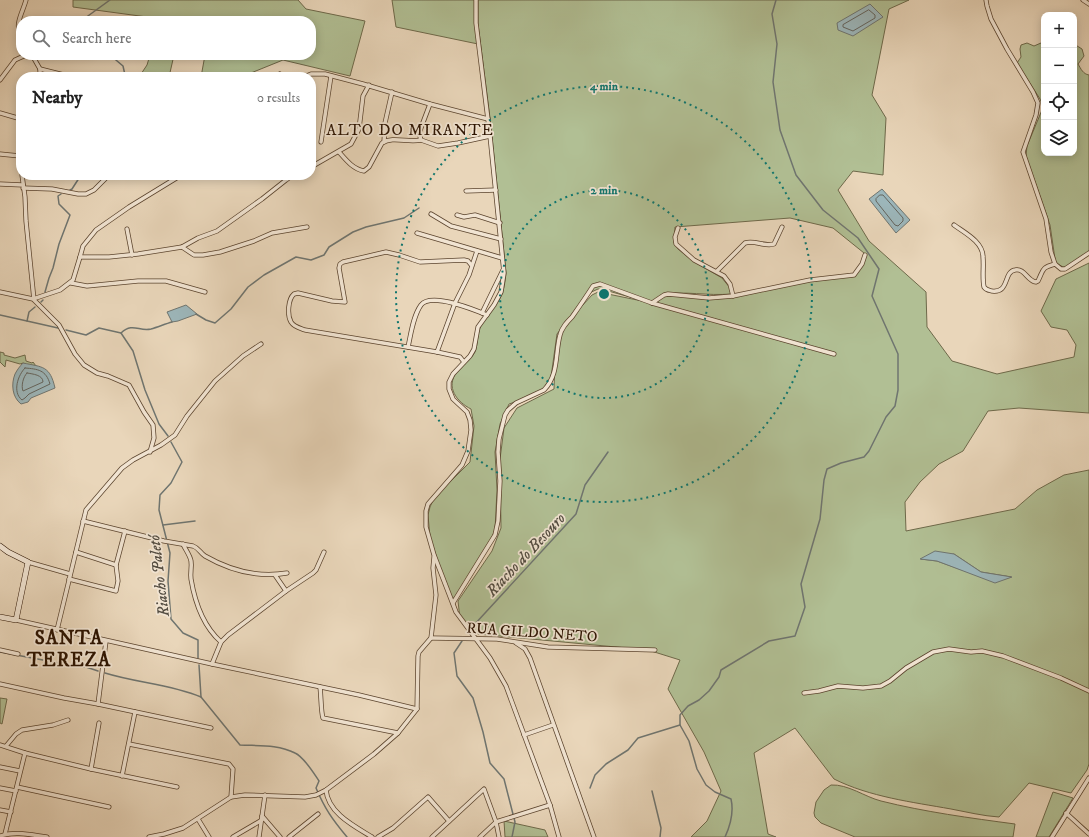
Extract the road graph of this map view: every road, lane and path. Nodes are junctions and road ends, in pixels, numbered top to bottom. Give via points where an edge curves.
1 (26, 0) edge
2 (476, 0) edge
3 (986, 0) edge
4 (1083, 0) edge
5 (1089, 4) edge
6 (21, 16) edge
7 (16, 60) edge
8 (35, 60) edge
9 (40, 69) joint
10 (52, 72) edge
11 (316, 73) edge
12 (331, 76) junction
13 (0, 80) edge
14 (369, 85) junction
15 (392, 92) junction
16 (430, 104) junction
17 (0, 113) edge
18 (16, 118) edge
19 (488, 119) junction
20 (490, 136) junction
21 (421, 140) junction
22 (321, 142) dead end
23 (384, 142) junction
24 (339, 152) junction
25 (0, 154) edge
26 (16, 156) edge
27 (316, 164) edge
28 (22, 180) edge
29 (105, 180) edge
30 (173, 180) edge
31 (286, 180) edge
32 (0, 184) edge
33 (23, 186) junction
34 (496, 190) junction
35 (466, 191) dead end
36 (430, 214) dead end
37 (457, 214) dead end
38 (500, 223) junction
39 (954, 225) dead end
40 (307, 227) dead end
41 (782, 227) dead end
42 (678, 228) dead end
43 (127, 229) dead end
44 (417, 233) dead end
45 (501, 239) junction
46 (182, 247) junction
47 (477, 250) junction
48 (1089, 253) edge
49 (132, 255) junction
50 (865, 255) dead end
51 (80, 257) junction
52 (502, 258) junction
53 (1055, 264) junction
54 (472, 266) junction
55 (504, 269) junction
56 (717, 271) junction
57 (71, 283) junction
58 (0, 292) edge
59 (205, 292) dead end
60 (733, 296) junction
61 (34, 299) junction
62 (455, 303) junction
63 (652, 303) junction
64 (482, 313) junction
65 (487, 315) junction
66 (261, 344) dead end
67 (408, 346) junction
68 (437, 352) junction
69 (834, 354) dead end
70 (464, 362) junction
71 (150, 452) junction
72 (83, 521) junction
73 (125, 531) junction
74 (183, 544) junction
75 (0, 546) edge
76 (76, 552) junction
77 (324, 552) dead end
78 (434, 556) junction
79 (28, 562) junction
80 (116, 565) junction
81 (287, 573) dead end
82 (70, 574) junction
83 (275, 575) junction
84 (69, 579) junction
85 (286, 591) junction
86 (453, 604) junction
87 (0, 617) edge
88 (16, 620) junction
89 (57, 630) junction
90 (431, 638) junction
91 (477, 639) junction
92 (106, 640) junction
93 (221, 642) junction
94 (514, 642) junction
95 (0, 650) edge
96 (655, 650) dead end
97 (18, 654) dead end
98 (212, 664) junction
99 (0, 684) edge
100 (320, 687) junction
101 (1089, 691) edge
102 (804, 693) dead end
103 (98, 704) junction
104 (417, 709) junction
105 (135, 712) junction
106 (68, 720) dead end
107 (99, 723) dead end
108 (553, 725) junction
109 (211, 728) dead end
110 (398, 733) junction
111 (524, 735) junction
112 (129, 744) junction
113 (0, 745) edge
114 (6, 746) junction
115 (25, 753) junction
116 (0, 767) edge
117 (91, 769) junction
118 (20, 771) junction
119 (122, 776) junction
120 (1089, 778) edge
121 (177, 786) dead end
122 (0, 788) edge
123 (16, 789) junction
124 (326, 790) junction
125 (265, 795) junction
126 (231, 797) junction
127 (550, 805) junction
128 (109, 807) dead end
129 (0, 810) edge
130 (11, 812) junction
131 (1066, 813) junction
132 (318, 814) dead end
133 (262, 818) junction
134 (198, 819) junction
135 (449, 821) junction
136 (496, 822) junction
137 (5, 834) junction
138 (1089, 834) edge
139 (0, 836) edge
140 (47, 837) edge
141 (149, 837) edge
142 (210, 837) edge
143 (233, 837) edge
144 (259, 837) edge
145 (280, 837) edge
146 (289, 837) edge
147 (372, 837) edge
148 (378, 837) edge
149 (432, 837) edge
150 (480, 837) edge
151 (499, 837) edge
152 (559, 837) edge
153 (594, 837) edge
154 (1052, 837) edge

1 - 6 street
2 - 19 street via 476,23
3 - 53 street via 991,19 1038,103 1023,152 1046,219
4 - 5 street
7 - 13 street
8 - 9 street
9 - 10 street
11 - 12 street
12 - 14 street
12 - 22 street
14 - 15 street
14 - 24 street via 362,96 359,129 351,144
15 - 16 street
15 - 23 street via 385,123
16 - 19 street
16 - 21 street via 419,133
17 - 18 street
19 - 20 street
20 - 21 street via 438,146
20 - 34 street
21 - 23 street
23 - 24 street via 364,171 352,166
24 - 27 street
25 - 26 street
28 - 33 street
29 - 33 street via 86,194
30 - 51 street via 96,230 83,246
31 - 46 street via 217,231
32 - 33 street
33 - 61 street
34 - 35 street
34 - 38 street
36 - 45 street via 451,226
37 - 38 street via 464,217 475,215
38 - 45 street
39 - 53 street via 982,248 983,283 986,289 995,291 1003,288 1015,270 1023,272 1030,280 1036,282 1044,268
40 - 46 street via 272,233 244,245 203,256 194,255
41 - 56 street via 774,244 745,243
42 - 56 street via 676,244 694,260
43 - 49 street
44 - 47 street
45 - 52 street
46 - 49 street
47 - 52 street
47 - 54 street
48 - 53 street via 1065,270
49 - 51 street
50 - 60 street via 854,275 810,280
51 - 57 street
52 - 55 street
54 - 62 street
54 - 67 street via 464,260 420,262 382,253 340,264 345,302 298,293 291,298 290,318 298,328
55 - 64 street
55 - 65 street via 501,292
56 - 60 street via 728,280
57 - 59 street via 87,286 166,281
57 - 61 street via 51,294
58 - 61 street
60 - 63 street via 709,298 668,294
61 - 71 street via 59,325 84,366 129,385 153,425 154,438
62 - 64 street
62 - 67 street via 424,302
62 - 68 street
63 - 69 street
63 - 86 street via 600,284 593,286 562,329 555,369 548,386 508,410 499,439 500,481 495,535
64 - 65 street
65 - 70 street via 478,327 474,349
66 - 71 street via 215,381 175,435
67 - 68 street
68 - 70 street via 460,358
70 - 78 street via 452,374 449,389 453,399 469,416 469,441 462,465 433,497 426,511 426,527
71 - 72 street via 122,468 86,510
72 - 73 street
72 - 76 street
73 - 74 street
73 - 80 street
74 - 83 street via 197,547 204,556 236,570 255,575
74 - 93 street via 191,559 191,579 197,606 208,629
75 - 79 street
76 - 80 street
76 - 82 street
77 - 85 street via 316,570
78 - 86 street
78 - 90 street via 436,595
79 - 82 street
79 - 88 street
80 - 84 street via 116,591
81 - 83 street
82 - 84 street
83 - 85 street
84 - 89 street
85 - 93 street
86 - 91 street via 460,618
87 - 88 street
88 - 89 street
89 - 92 street
90 - 91 street, RUA GILDO NETO
90 - 104 street via 418,656
91 - 94 street, RUA GILDO NETO
91 - 111 street via 502,677
92 - 98 street
92 - 103 street
93 - 98 street
94 - 96 street, RUA GILDO NETO via 548,648
94 - 108 street via 527,651
95 - 97 street
98 - 100 street
99 - 103 street
100 - 104 street
100 - 110 street via 323,718
101 - 102 street via 999,655 948,649 933,652 881,686 836,686
103 - 105 street
104 - 110 street
105 - 109 street
105 - 112 street
106 - 114 street via 22,730
107 - 117 street
108 - 111 street
108 - 153 street
110 - 124 street
111 - 127 street
112 - 119 street
112 - 126 street via 229,764 233,769
113 - 114 street
114 - 115 street
115 - 117 street
115 - 118 street
116 - 118 street
117 - 119 street
118 - 123 street
119 - 121 street
120 - 131 street
122 - 123 street
123 - 128 street
123 - 130 street
124 - 125 street via 305,797
124 - 147 street via 328,800 337,812
125 - 126 street
125 - 133 street
126 - 134 street
127 - 136 street
127 - 152 street
129 - 130 street
130 - 137 street
131 - 138 street
131 - 154 street
132 - 146 street
133 - 143 street
133 - 144 street
133 - 145 street
134 - 141 street via 183,828
134 - 142 street
135 - 136 street via 484,789
135 - 148 street via 428,797 393,828
135 - 149 street
136 - 150 street
136 - 151 street
137 - 139 street
137 - 140 street via 21,833

